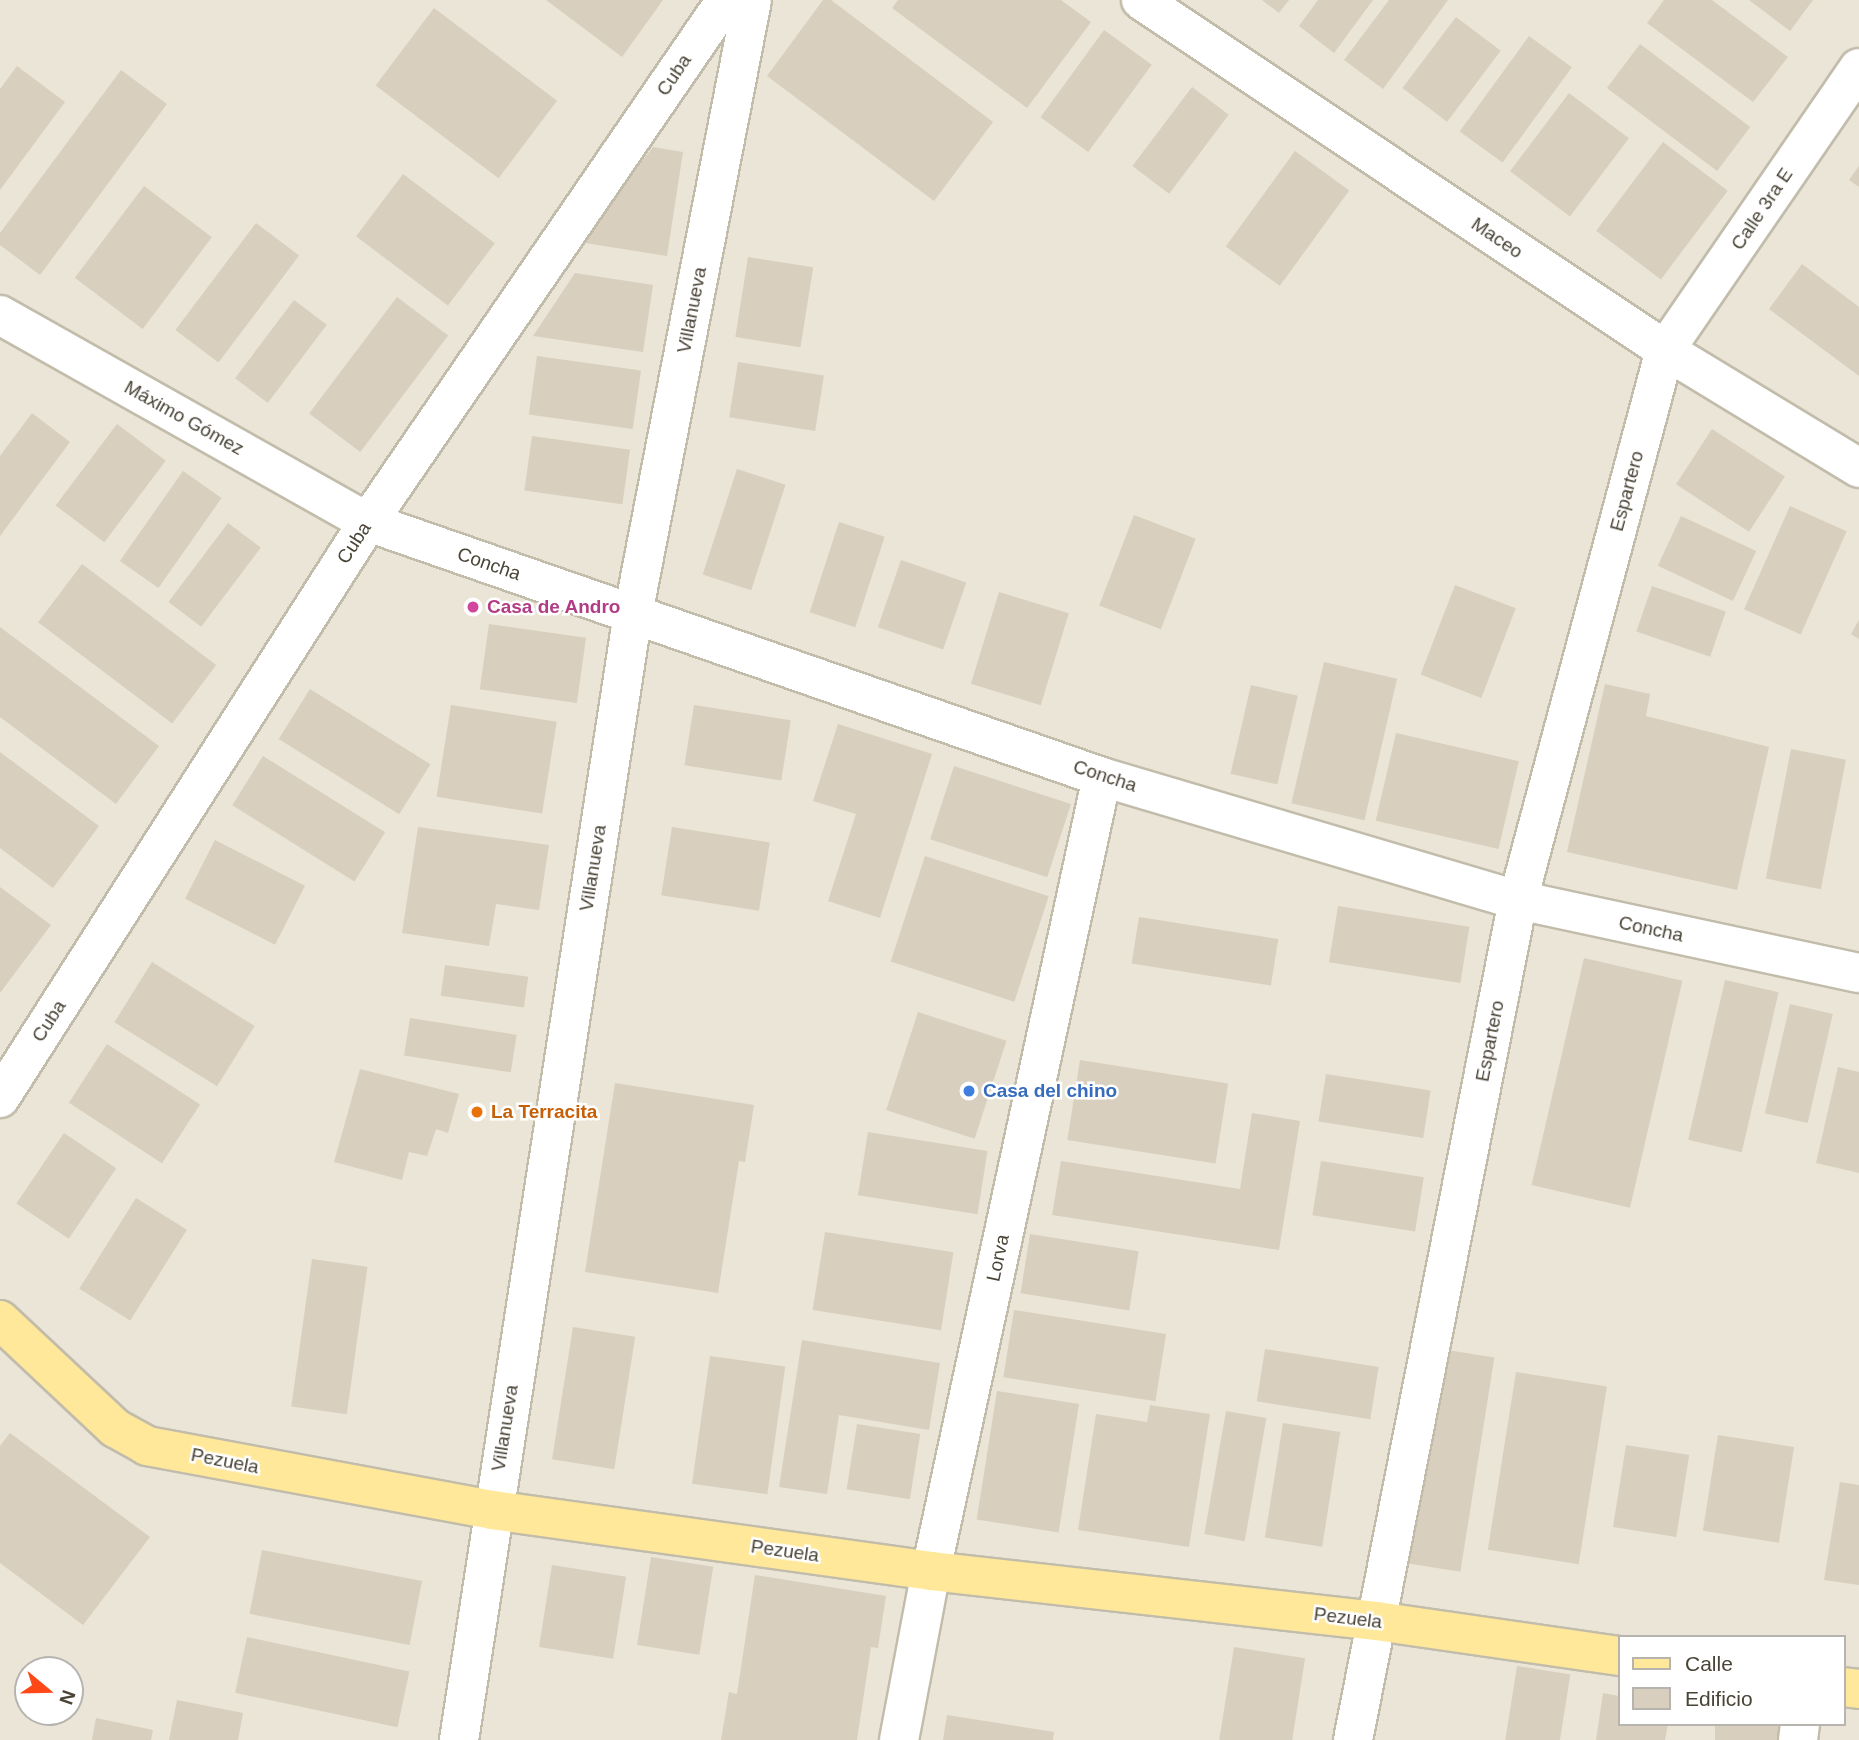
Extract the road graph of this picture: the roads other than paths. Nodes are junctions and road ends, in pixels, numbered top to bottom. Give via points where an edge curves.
1 (726, 0) edge
2 (752, 0) edge
3 (1140, 0) edge
4 (1859, 68) edge
5 (0, 315) edge
6 (1665, 350) junction
7 (1859, 468) edge
8 (368, 522) junction
9 (633, 614) junction
10 (1102, 776) junction
11 (1518, 900) junction
12 (1859, 973) edge
13 (0, 1098) edge
14 (0, 1320) edge
15 (492, 1510) junction
16 (931, 1571) junction
17 (1376, 1621) junction
18 (1618, 1656) edge
19 (459, 1740) edge
20 (899, 1740) edge
21 (1353, 1740) edge

1 - 8 street, Cuba
2 - 9 street, Villanueva
3 - 6 street, Maceo
4 - 6 street, Calle 3ra E
5 - 8 street, Máximo Gómez
6 - 7 street, Maceo
6 - 11 street, Espartero
8 - 9 street, Concha
8 - 13 street, Cuba
9 - 10 street, Concha
9 - 15 street, Villanueva
10 - 11 street, Concha
10 - 16 street, Lorva
11 - 12 street, Concha
11 - 17 street, Espartero
14 - 15 main road, Pezuela via 115,1428 147,1446
15 - 16 main road, Pezuela
15 - 19 street, Villanueva
16 - 17 main road, Pezuela
16 - 20 street, Lorva
17 - 18 main road, Pezuela
17 - 21 street, Espartero

